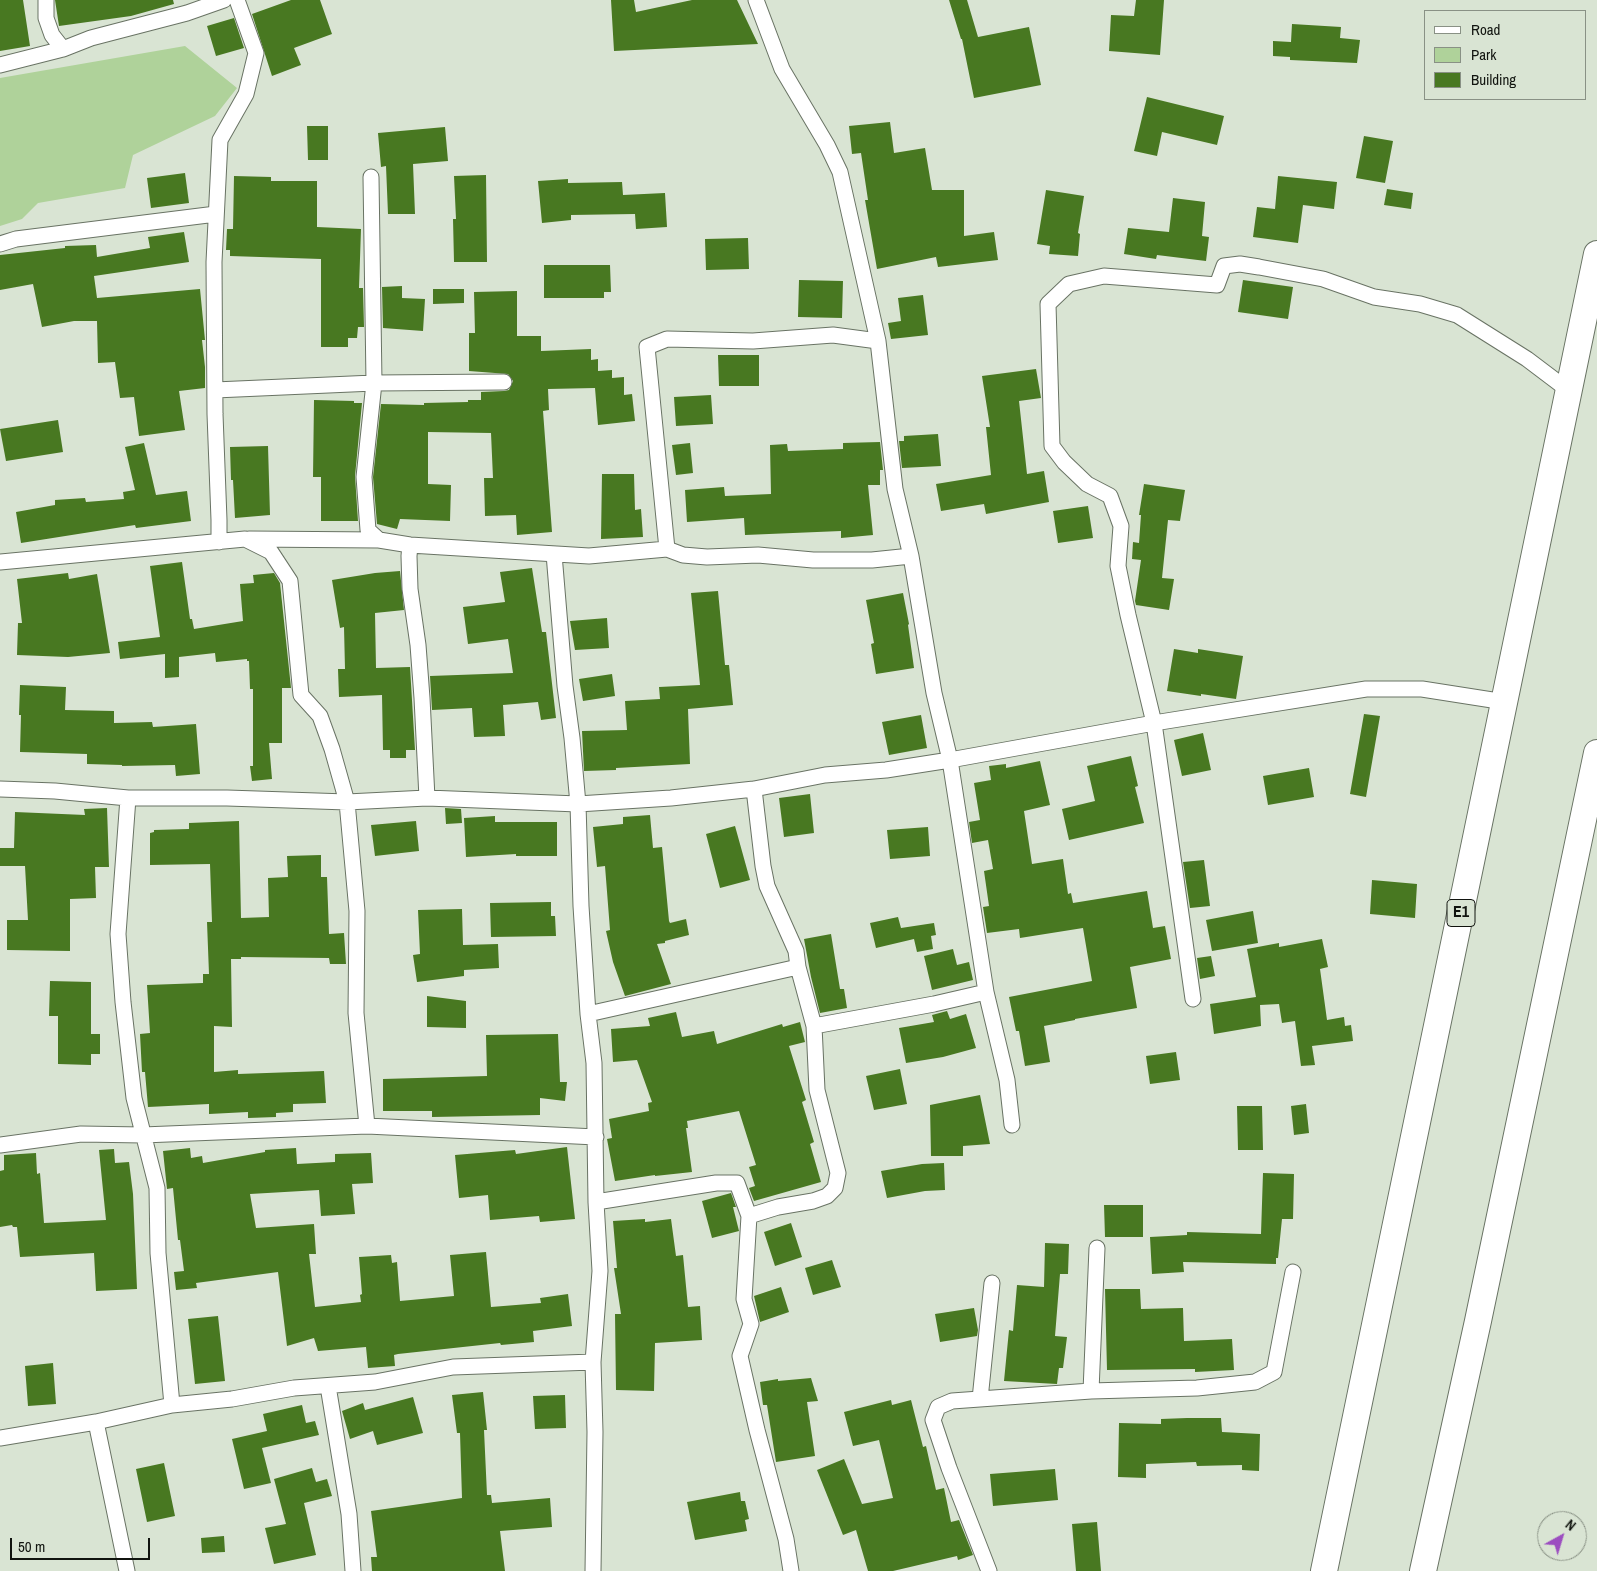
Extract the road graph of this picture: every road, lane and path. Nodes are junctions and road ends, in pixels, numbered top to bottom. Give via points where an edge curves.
1 (46, 0) edge
2 (224, 0) edge
3 (237, 0) edge
4 (756, 0) edge
5 (63, 48) junction
6 (0, 65) edge
7 (371, 177) dead end
8 (216, 214) junction
9 (0, 244) edge
10 (1597, 254) edge
11 (878, 341) junction
12 (504, 382) dead end
13 (374, 384) junction
14 (215, 390) junction
15 (1568, 390) junction
16 (245, 539) junction
17 (379, 540) junction
18 (219, 542) junction
19 (410, 544) junction
20 (668, 549) junction
21 (554, 554) junction
22 (911, 556) junction
23 (0, 562) edge
24 (1505, 702) junction
25 (1154, 723) junction
26 (1597, 753) edge
27 (950, 760) junction
28 (0, 789) edge
29 (754, 789) junction
30 (128, 798) junction
31 (427, 798) junction
32 (347, 802) junction
33 (578, 804) junction
34 (798, 966) junction
35 (986, 992) junction
36 (1193, 999) dead end
37 (588, 1014) junction
38 (814, 1026) junction
39 (1012, 1125) dead end
40 (366, 1126) junction
41 (144, 1135) junction
42 (596, 1137) junction
43 (0, 1145) edge
44 (596, 1202) junction
45 (749, 1216) junction
46 (1097, 1248) dead end
47 (1293, 1272) dead end
48 (992, 1282) dead end
49 (593, 1362) junction
50 (328, 1386) junction
51 (1091, 1391) junction
52 (980, 1399) junction
53 (172, 1405) junction
54 (96, 1422) junction
55 (0, 1438) edge
56 (127, 1571) edge
57 (353, 1571) edge
58 (593, 1571) edge
59 (791, 1571) edge
60 (989, 1571) edge
61 (1324, 1571) edge
62 (1422, 1571) edge

1 - 5 street via 46,18 52,35
2 - 5 street
3 - 8 street via 256,53 246,94 220,140
4 - 11 street via 782,69 840,172
5 - 6 street
7 - 13 street
8 - 9 street via 16,239
8 - 14 street
10 - 15 highway, E1
11 - 20 street via 833,335 753,341 666,339 647,347
11 - 22 street via 895,489
12 - 13 street
13 - 14 street
13 - 17 street via 364,476 368,530
14 - 18 street
15 - 24 highway, E1
15 - 25 street via 1456,315 1420,304 1374,296 1323,279 1240,264 1224,266 1217,285 1104,276 1069,284 1048,304 1052,446 1087,484 1110,496 1121,526 1118,566
16 - 17 street
16 - 18 street
16 - 32 street via 271,552 290,581 301,695 320,716
17 - 19 street
18 - 23 street
19 - 21 street
19 - 31 street via 410,589 422,698
20 - 21 street via 612,555
20 - 22 street via 683,556 707,557 758,555 813,560 872,560
21 - 33 street
22 - 27 street via 934,693
24 - 25 street via 1422,689 1366,689
24 - 61 highway, E1
25 - 27 street
25 - 36 street
26 - 62 highway via 1480,1312
27 - 29 street
27 - 35 street
28 - 30 street
29 - 33 street
29 - 34 street via 767,886 796,951
30 - 32 street
30 - 41 street via 118,934 134,1098
31 - 32 street
31 - 33 street
32 - 40 street via 357,911 356,1013
33 - 37 street
34 - 37 street
34 - 38 street
35 - 38 street
35 - 39 street via 1008,1080
37 - 42 street via 594,1063
38 - 45 street via 817,1090 838,1172 835,1188 827,1196 813,1201
40 - 41 street
40 - 42 street
41 - 43 street via 81,1134
41 - 53 street via 157,1188 158,1253
42 - 44 street
44 - 45 street via 716,1183 737,1183
44 - 49 street via 600,1271
45 - 59 street via 744,1298 751,1324 740,1356 756,1430 786,1539
46 - 51 street
47 - 51 street via 1274,1372 1254,1382 1197,1388
48 - 52 street
49 - 50 street via 453,1367 375,1382
49 - 58 street
50 - 53 street
50 - 57 street via 349,1514
51 - 52 street
52 - 60 street via 938,1407 933,1420
53 - 54 street
54 - 55 street
54 - 56 street

